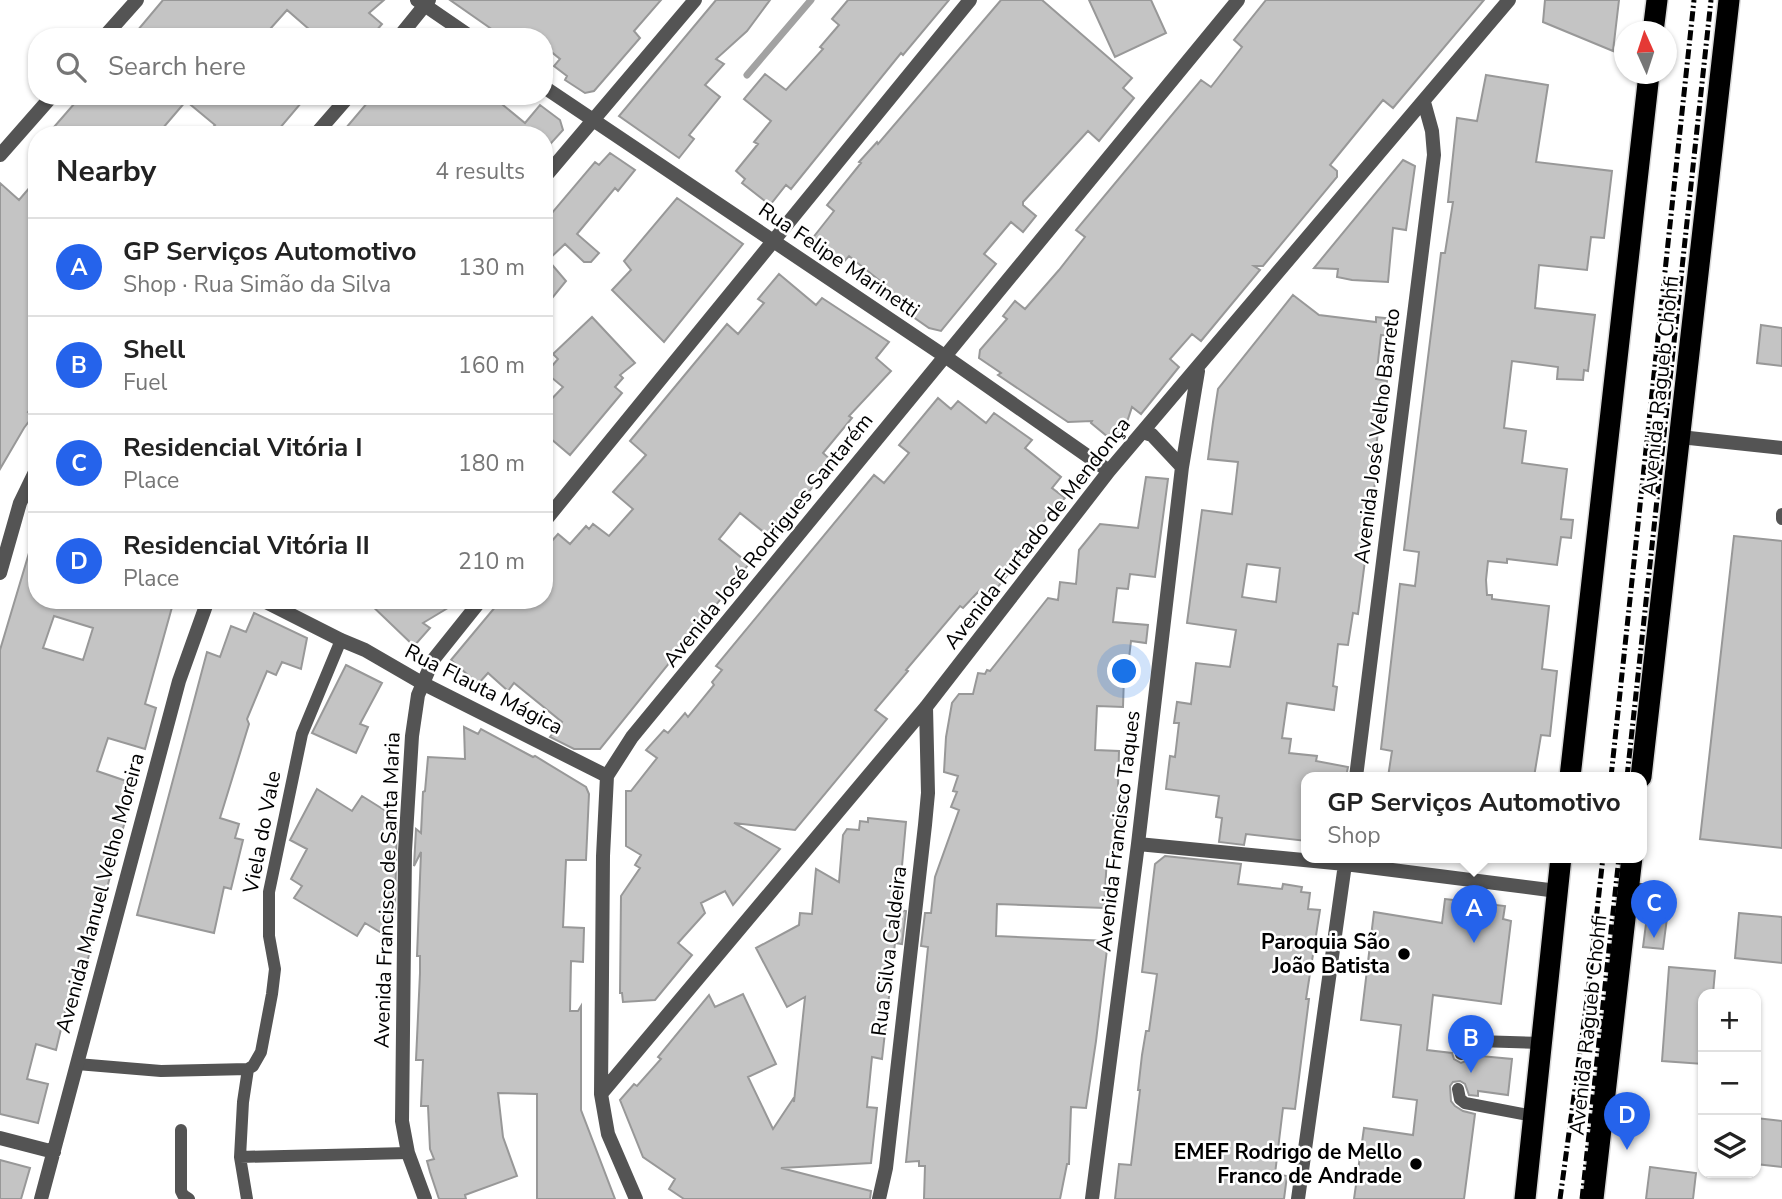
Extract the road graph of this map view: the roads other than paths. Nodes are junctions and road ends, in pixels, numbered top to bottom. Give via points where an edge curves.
1 (137, 0) edge
2 (695, 0) edge
3 (970, 0) edge
4 (1237, 0) edge
5 (1509, 0) edge
6 (1657, 0) edge
7 (1729, 0) edge
8 (424, 2) edge
9 (1654, 21) edge
10 (112, 28) edge
11 (405, 28) edge
12 (459, 28) edge
13 (1648, 84) edge
14 (553, 93) edge
15 (1424, 102) junction
16 (44, 105) edge
17 (341, 105) edge
18 (593, 120) junction
19 (323, 126) edge
20 (0, 155) edge
21 (553, 167) edge
22 (774, 242) junction
23 (946, 357) junction
24 (1198, 368) junction
25 (1143, 432) junction
26 (1680, 437) junction
27 (1782, 449) edge
28 (1182, 467) junction
29 (1110, 471) junction
30 (28, 488) edge
31 (553, 511) edge
32 (1782, 514) edge
33 (1782, 519) edge
34 (0, 573) edge
35 (205, 609) edge
36 (280, 609) edge
37 (474, 609) edge
38 (341, 640) junction
39 (422, 683) junction
40 (926, 708) junction
41 (1357, 772) edge
42 (1571, 772) edge
43 (1642, 772) edge
44 (607, 776) junction
45 (1138, 844) junction
46 (1301, 857) edge
47 (1345, 863) edge
48 (1359, 863) edge
49 (1560, 863) edge
50 (1631, 863) edge
51 (1628, 888) junction
52 (1651, 890) dead end
53 (1557, 891) junction
54 (1542, 1043) junction
55 (1461, 1054) dead end
56 (77, 1064) junction
57 (248, 1069) junction
58 (1458, 1089) dead end
59 (601, 1094) junction
60 (1533, 1116) junction
61 (181, 1130) dead end
62 (0, 1139) edge
63 (54, 1152) junction
64 (408, 1153) junction
65 (240, 1157) junction
66 (41, 1199) edge
67 (189, 1199) edge
68 (247, 1199) edge
69 (425, 1199) edge
70 (636, 1199) edge
71 (879, 1199) edge
72 (1092, 1199) edge
73 (1298, 1199) edge
74 (1525, 1199) edge
75 (1593, 1199) edge

1 - 10 street
2 - 18 street
3 - 22 street
4 - 23 street, Avenida José Rodrigues Santarém
5 - 15 street, Avenida Furtado de Mendonça
6 - 9 highway
7 - 26 highway, Avenida Ragueb Chohfi
8 - 11 street
8 - 12 street
13 - 42 highway
14 - 18 street, Rua Felipe Marinetti
15 - 24 street, Avenida Furtado de Mendonça
15 - 41 street, Avenida José Velho Barreto via 1434,155
16 - 20 street
17 - 19 street
18 - 21 street
18 - 22 street, Rua Felipe Marinetti
22 - 23 street, Rua Felipe Marinetti
22 - 31 street
23 - 29 street, Rua Felipe Marinetti
23 - 44 street, Avenida José Rodrigues Santarém via 632,737
24 - 25 street, Avenida Furtado de Mendonça
24 - 28 street, Avenida Francisco Taques
25 - 28 street via 1152,435
25 - 29 street, Avenida Furtado de Mendonça
26 - 27 street
26 - 43 highway, Avenida Ragueb Chohfi
28 - 45 street, Avenida Francisco Taques
29 - 40 street, Avenida Furtado de Mendonça
30 - 34 street
32 - 33 lane
35 - 56 street, Avenida Manuel Velho Moreira via 179,681
36 - 38 street, Rua Flauta Mágica
37 - 39 street, Avenida Francisco de Santa Maria via 433,660
38 - 39 street, Rua Flauta Mágica
38 - 57 lane, Viela do Vale via 302,734 269,892 275,969 272,994 261,1052
39 - 44 street, Rua Flauta Mágica
39 - 64 street, Avenida Francisco de Santa Maria via 412,736 405,851 401,1121
40 - 59 street, Avenida Furtado de Mendonça
40 - 71 street, Rua Silva Caldeira via 925,825
44 - 59 street, Avenida José Rodrigues Santarém
45 - 46 street
45 - 72 street, Avenida Francisco Taques
47 - 73 street
48 - 53 street
49 - 53 highway, Avenida Ragueb Chohfi
50 - 51 highway, Avenida Ragueb Chohfi
51 - 52 lane
51 - 75 highway, Avenida Ragueb Chohfi
53 - 54 highway, Avenida Ragueb Chohfi
54 - 55 lane via 1477,1041
54 - 60 highway, Avenida Ragueb Chohfi
56 - 57 lane via 161,1071
56 - 63 street, Avenida Manuel Velho Moreira
57 - 65 lane, Viela do Vale
58 - 60 lane via 1465,1102
59 - 70 street, Avenida José Rodrigues Santarém via 608,1134
60 - 74 highway, Avenida Ragueb Chohfi
61 - 67 lane via 181,1191
62 - 63 street
63 - 66 street, Avenida Manuel Velho Moreira
64 - 65 lane
64 - 69 street, Avenida Francisco de Santa Maria
65 - 68 lane, Viela do Vale

